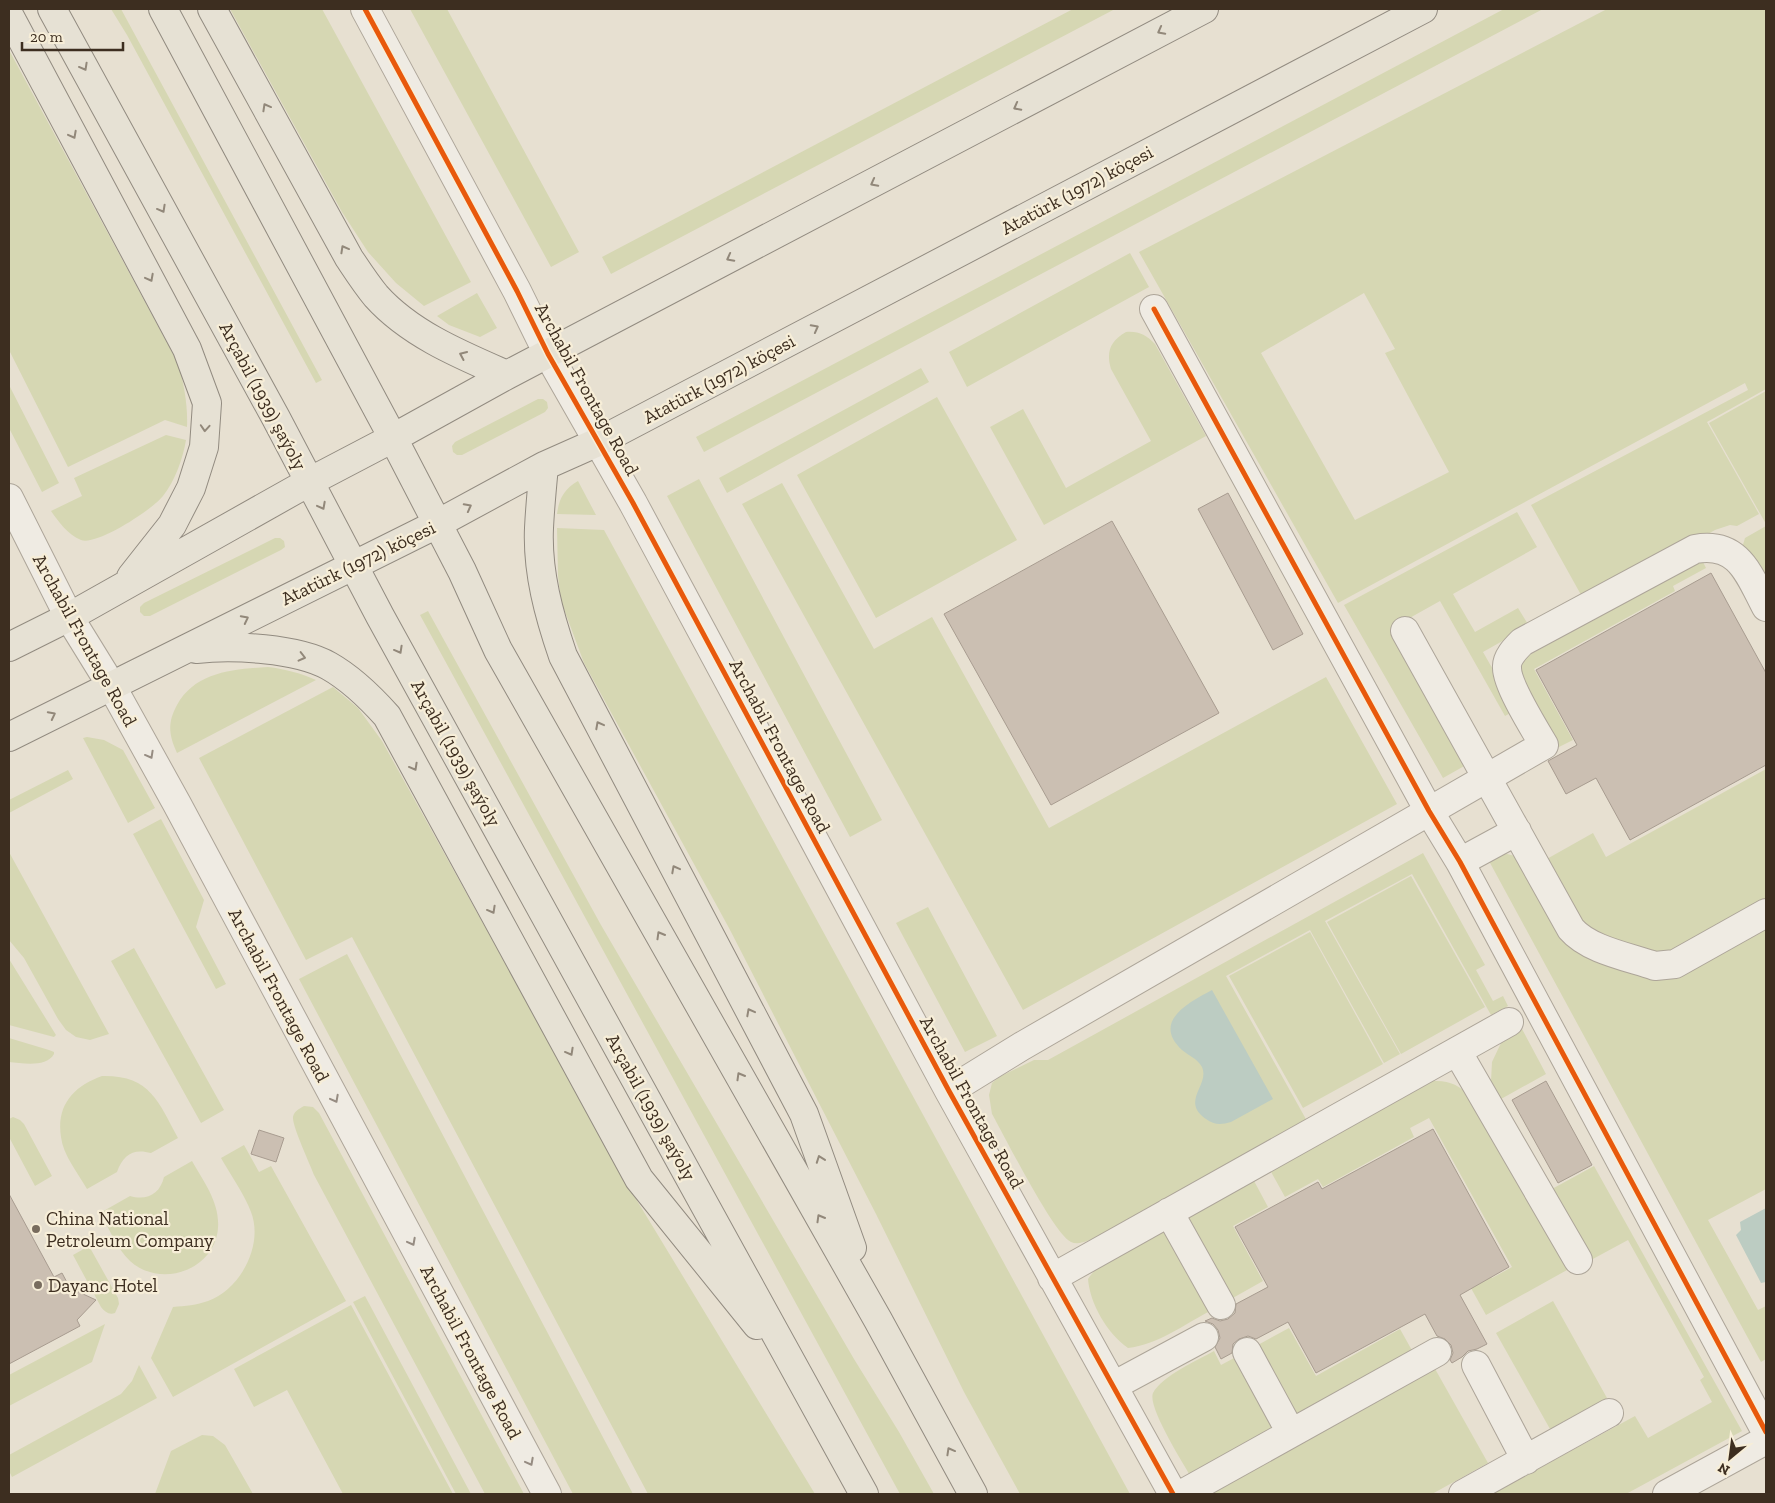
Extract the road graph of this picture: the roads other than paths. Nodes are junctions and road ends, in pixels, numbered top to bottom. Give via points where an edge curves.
1 (52, 9) edge
2 (162, 9) edge
3 (212, 9) edge
4 (365, 9) edge
5 (1204, 9) edge
6 (1423, 9) edge
7 (9, 15) edge
8 (1154, 309) dead end
9 (548, 354) junction
10 (507, 375) junction
11 (394, 438) junction
12 (598, 442) junction
13 (544, 466) junction
14 (309, 482) junction
15 (9, 498) edge
16 (436, 524) junction
17 (352, 564) junction
18 (123, 587) junction
19 (1766, 607) edge
20 (69, 617) junction
21 (1405, 631) dead end
22 (9, 647) edge
23 (185, 650) junction
24 (111, 685) junction
25 (9, 737) edge
26 (1487, 777) junction
27 (1429, 811) junction
28 (1517, 832) junction
29 (1460, 862) junction
30 (1766, 913) edge
31 (1509, 1022) dead end
32 (1457, 1051) junction
33 (948, 1091) junction
34 (1169, 1212) junction
35 (1578, 1260) dead end
36 (1052, 1278) junction
37 (1221, 1305) dead end
38 (878, 1320) junction
39 (1204, 1337) dead end
40 (1247, 1352) dead end
41 (1437, 1352) dead end
42 (1476, 1365) dead end
43 (802, 1380) junction
44 (1113, 1386) junction
45 (1610, 1413) dead end
46 (1766, 1432) edge
47 (1291, 1433) junction
48 (1766, 1440) edge
49 (1526, 1460) junction
50 (547, 1494) edge
51 (864, 1494) edge
52 (973, 1494) edge
53 (1173, 1494) edge
54 (1182, 1494) edge
55 (1463, 1494) edge
56 (1667, 1494) edge

1 -> 14 main road, Arçabil (1939) şaýoly
2 - 11 main road
10 -> 3 main road via 413,329 376,296 348,258
4 - 9 street, Archabil Frontage Road
5 -> 9 main road
12 -> 6 main road, Atatürk (1972) köçesi
7 -> 18 main road via 188,349 207,403 204,447 191,488 172,524
8 - 27 street
9 - 10 main road
9 - 12 street, Archabil Frontage Road
10 - 11 main road
11 - 14 main road
11 - 16 main road
12 - 13 main road, Atatürk (1972) köçesi
12 - 33 street, Archabil Frontage Road
16 -> 13 main road, Atatürk (1972) köçesi
38 -> 13 main road via 804,1114 562,656 550,620 540,558
14 -> 17 main road, Arçabil (1939) şaýoly
14 - 18 main road
15 - 20 street, Archabil Frontage Road
16 - 17 main road, Atatürk (1972) köçesi
38 -> 16 main road via 498,650
23 -> 17 main road, Atatürk (1972) köçesi
17 -> 43 main road, Arçabil (1939) şaýoly
18 - 20 main road
19 - 26 street via 1741,562 1727,551 1706,547 1695,549 1522,642 1509,658 1507,668 1510,682 1544,745
20 - 22 main road
20 - 24 street, Archabil Frontage Road
21 - 26 street
23 - 24 main road, Atatürk (1972) köçesi
23 -> 43 main road via 221,646 269,650 319,662 348,679 387,716 639,1179
25 -> 24 main road, Atatürk (1972) köçesi
24 -> 50 street, Archabil Frontage Road
26 - 27 street
26 - 28 street
27 - 29 street
27 - 33 street
28 - 29 street
28 - 30 street via 1577,936 1588,944 1655,966 1675,964
29 - 46 street
31 - 32 street
32 - 34 street
32 - 35 street
33 - 36 street, Archabil Frontage Road
34 - 36 street
34 - 37 street
36 - 44 street, Archabil Frontage Road
52 -> 38 main road
39 - 44 street
40 - 47 street
41 - 47 street
42 - 49 street
43 - 51 main road, Arçabil (1939) şaýoly
44 - 53 street, Archabil Frontage Road
45 - 49 street
47 - 54 street
48 - 56 street
49 - 55 street

